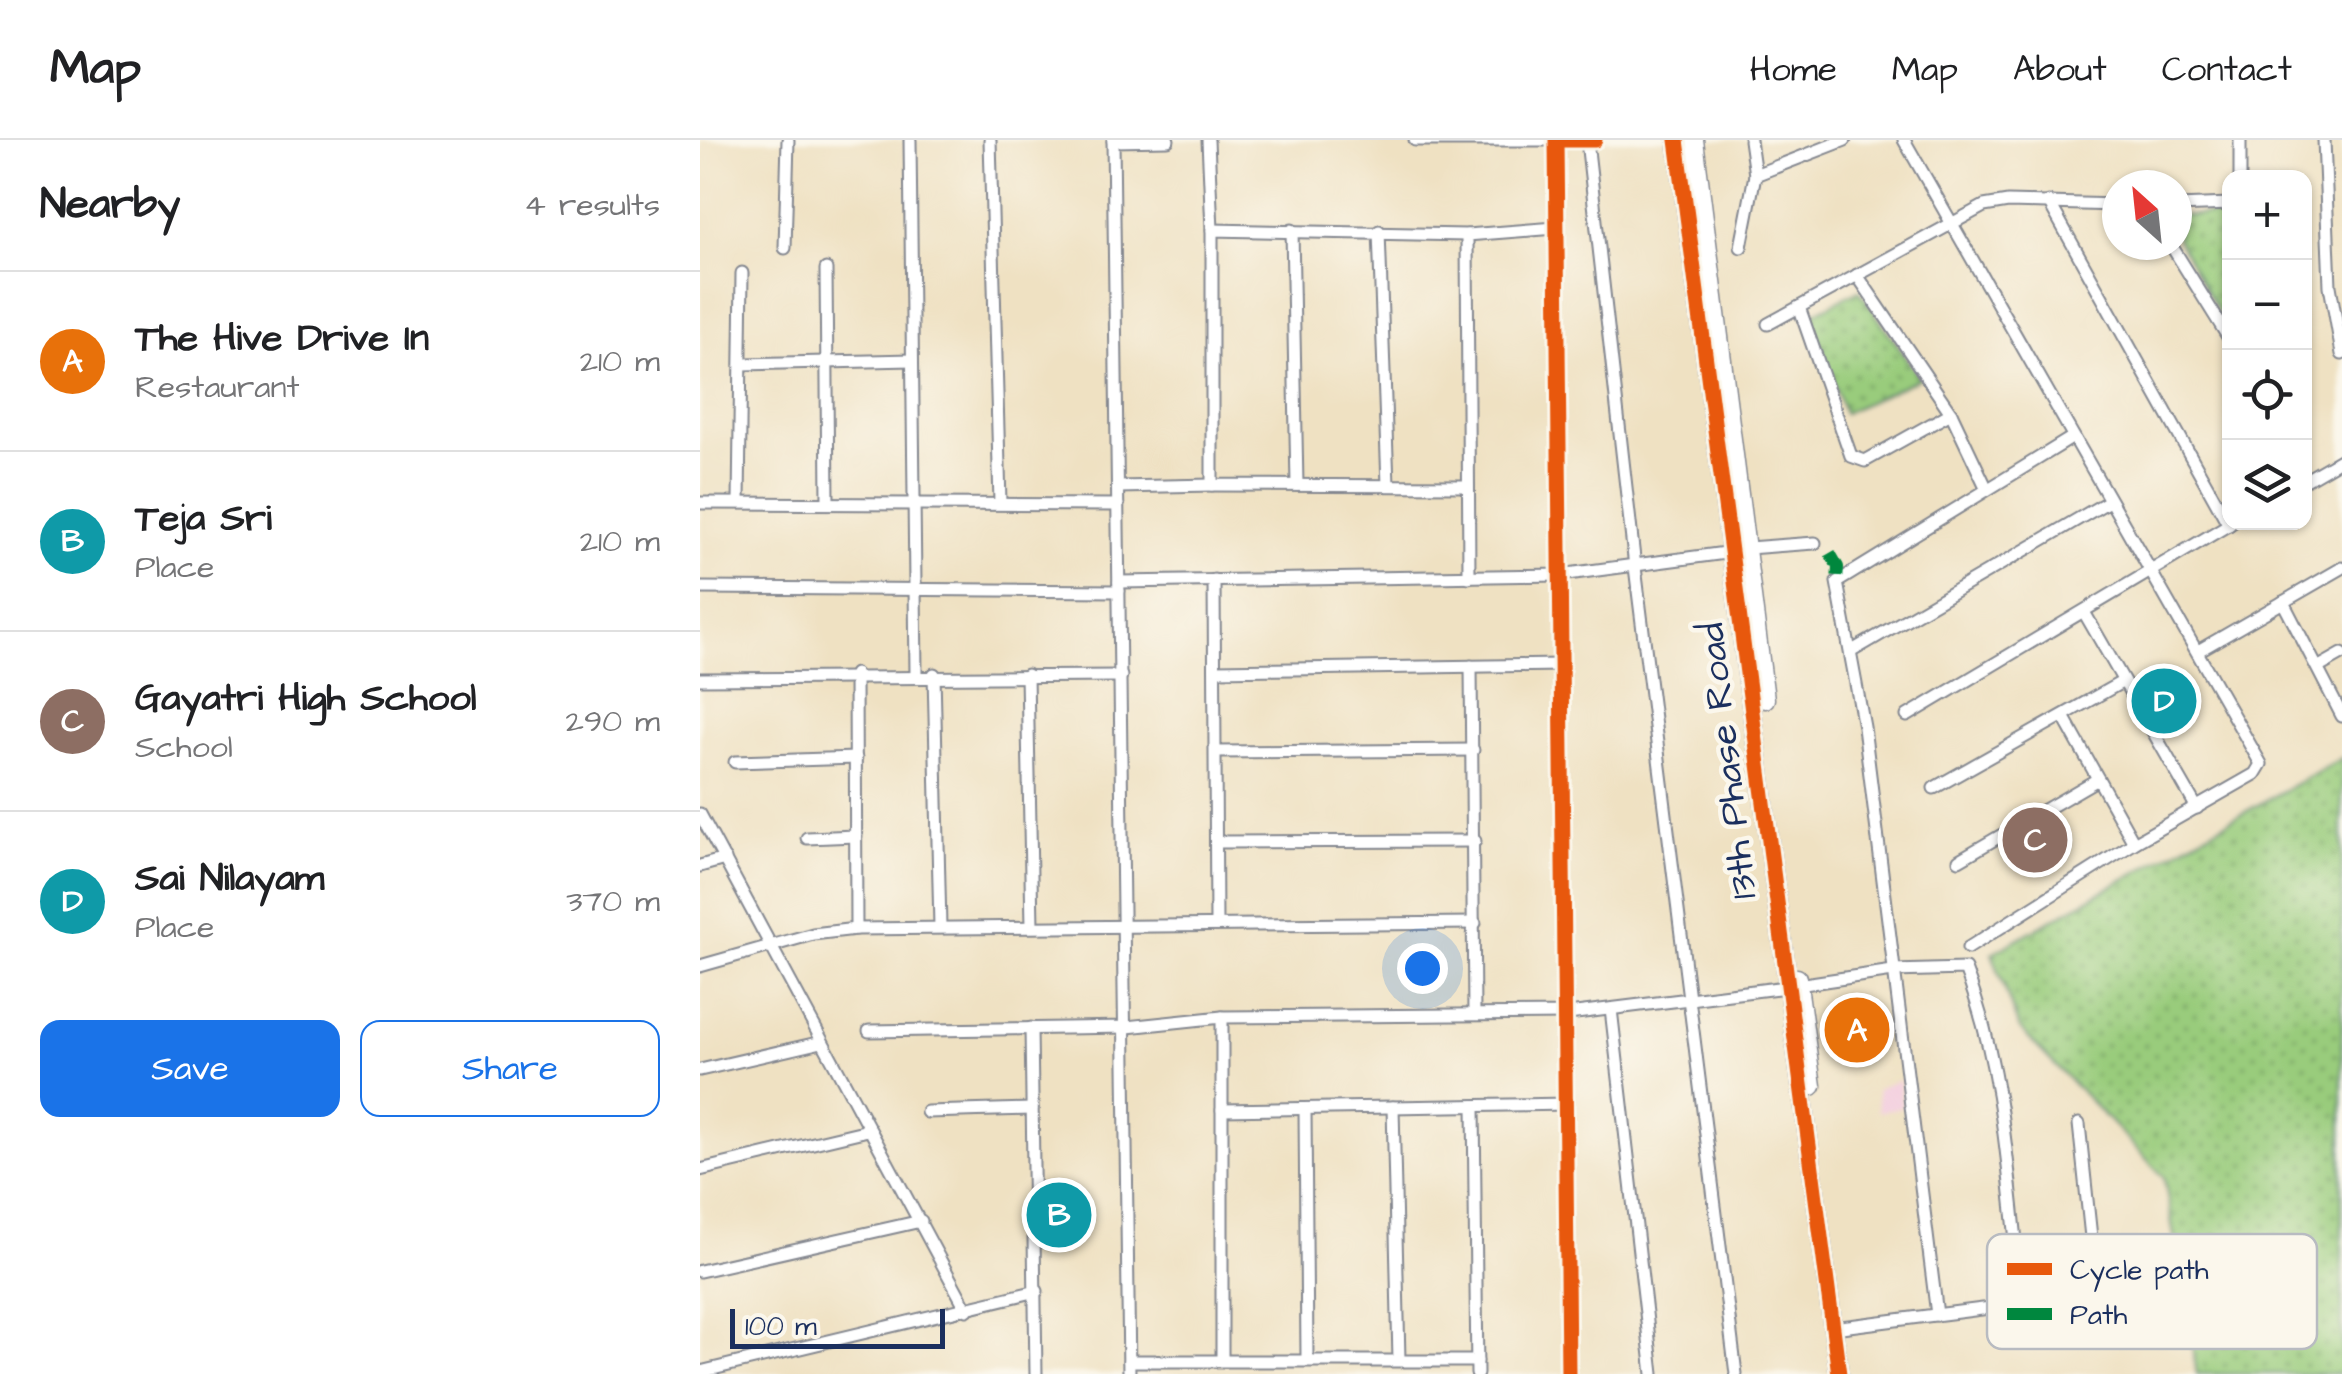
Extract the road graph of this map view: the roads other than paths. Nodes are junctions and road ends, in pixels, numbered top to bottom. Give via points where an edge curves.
1 (788, 140) edge
2 (910, 140) edge
3 (990, 140) edge
4 (1112, 140) edge
5 (1168, 140) edge
6 (1208, 140) edge
7 (1416, 140) edge
8 (1556, 140) edge
9 (1595, 140) edge
10 (1677, 140) edge
11 (1694, 140) edge
12 (1750, 140) edge
13 (1846, 140) edge
14 (1904, 140) edge
15 (2240, 140) edge
16 (2324, 140) edge
17 (1587, 141) edge
18 (2240, 170) edge
19 (1755, 175) junction
20 (2050, 202) junction
21 (2102, 204) edge
22 (2222, 204) edge
23 (2192, 205) edge
24 (1949, 222) junction
25 (1556, 228) junction
26 (1212, 230) junction
27 (1292, 230) junction
28 (1379, 231) junction
29 (1467, 235) junction
30 (785, 248) dead end
31 (1741, 248) dead end
32 (2181, 260) edge
33 (826, 269) dead end
34 (742, 273) dead end
35 (1857, 275) junction
36 (1799, 307) junction
37 (1768, 324) dead end
38 (2222, 327) edge
39 (2342, 354) edge
40 (912, 360) junction
41 (828, 362) junction
42 (743, 364) junction
43 (1951, 413) junction
44 (2073, 437) junction
45 (2342, 459) edge
46 (2312, 476) edge
47 (1212, 485) junction
48 (1297, 485) junction
49 (1388, 485) junction
50 (1468, 486) junction
51 (1118, 487) junction
52 (1986, 487) junction
53 (1733, 494) junction
54 (739, 502) junction
55 (828, 502) junction
56 (2109, 502) junction
57 (700, 503) edge
58 (916, 503) junction
59 (1000, 503) junction
60 (1118, 506) junction
61 (2222, 508) edge
62 (2222, 529) edge
63 (1815, 543) dead end
64 (1740, 550) junction
65 (1635, 567) junction
66 (2342, 568) edge
67 (2150, 571) junction
68 (1560, 575) junction
69 (1469, 577) junction
70 (1214, 580) junction
71 (1119, 587) junction
72 (700, 588) edge
73 (916, 588) junction
74 (2283, 602) junction
75 (2084, 612) junction
76 (1852, 651) junction
77 (2198, 651) junction
78 (2342, 654) edge
79 (1561, 665) junction
80 (1471, 666) junction
81 (2319, 667) junction
82 (1216, 670) junction
83 (855, 674) junction
84 (916, 674) junction
85 (934, 674) junction
86 (1027, 675) junction
87 (1120, 676) junction
88 (700, 678) edge
89 (2122, 682) junction
90 (1907, 716) dead end
91 (2063, 716) junction
92 (2342, 716) edge
93 (1473, 750) junction
94 (1216, 752) junction
95 (856, 758) junction
96 (735, 762) dead end
97 (2098, 780) junction
98 (1934, 788) dead end
99 (2197, 808) junction
100 (700, 814) edge
101 (856, 836) junction
102 (807, 838) dead end
103 (1475, 841) junction
104 (1216, 842) junction
105 (2134, 843) junction
106 (726, 859) junction
107 (1960, 860) dead end
108 (700, 866) edge
109 (1124, 924) junction
110 (1474, 924) junction
111 (1216, 925) junction
112 (1032, 926) junction
113 (940, 927) junction
114 (856, 929) junction
115 (771, 947) junction
116 (1968, 948) dead end
117 (700, 966) edge
118 (1893, 971) junction
119 (1792, 986) junction
120 (1690, 1000) junction
121 (1612, 1009) junction
122 (1474, 1014) junction
123 (1568, 1014) junction
124 (1222, 1017) junction
125 (1126, 1027) junction
126 (1031, 1028) junction
127 (869, 1031) dead end
128 (1799, 1031) junction
129 (822, 1042) junction
130 (700, 1070) edge
131 (1568, 1104) junction
132 (1474, 1106) junction
133 (1393, 1107) junction
134 (1032, 1109) junction
135 (1304, 1109) junction
136 (1222, 1110) junction
137 (927, 1112) dead end
138 (2079, 1124) dead end
139 (868, 1130) junction
140 (700, 1170) edge
141 (921, 1221) junction
142 (2014, 1234) edge
143 (2091, 1234) edge
144 (700, 1271) edge
145 (1036, 1291) junction
146 (1987, 1309) edge
147 (967, 1310) junction
148 (1938, 1315) junction
149 (1841, 1327) junction
150 (1222, 1358) junction
151 (1307, 1360) junction
152 (1399, 1360) junction
153 (1129, 1368) edge
154 (1477, 1368) edge
155 (700, 1372) edge
156 (1036, 1374) edge
157 (1568, 1374) edge
158 (1653, 1374) edge
159 (1736, 1374) edge
160 (1840, 1374) edge
161 (1848, 1374) edge

1 - 30 street
2 - 40 street
3 - 59 street
4 - 5 street
4 - 51 street
6 - 26 street
7 - 8 street
8 - 17 street
8 - 25 street
9 - 17 street
10 - 53 street, 13th Phase Road
11 - 53 street, 13th Phase Road
12 - 19 street
13 - 19 street
14 - 24 street
15 - 18 street
16 - 39 street via 2330,286
17 - 65 street
19 - 31 street
20 - 21 street
20 - 24 street via 1984,206
20 - 61 street
22 - 23 street
24 - 35 street
24 - 44 street
25 - 29 street
25 - 68 street
26 - 27 street
26 - 47 street
27 - 28 street
27 - 48 street
28 - 29 street
28 - 49 street
29 - 50 street
32 - 38 street
33 - 41 street
34 - 42 street
35 - 36 street
35 - 43 street
36 - 37 street
36 - 43 street via 1851,456 1865,461
40 - 41 street
40 - 58 street
41 - 42 street
41 - 55 street
42 - 54 street
43 - 52 street
44 - 52 street
44 - 56 street
45 - 46 street
47 - 48 street
47 - 51 street
48 - 49 street
49 - 50 street
50 - 69 street
51 - 60 street
52 - 76 street via 1837,582
53 - 64 street, 13th Phase Road
54 - 55 street
54 - 57 street
55 - 58 street
56 - 67 street
56 - 76 street
58 - 59 street
58 - 73 street
59 - 60 street
60 - 71 street
62 - 67 street
63 - 64 street
64 - 65 street
64 - 119 street, 13th Phase Road
65 - 68 street
65 - 120 street
66 - 74 street
67 - 75 street
67 - 77 street
68 - 69 street
68 - 79 street
69 - 70 street
70 - 71 street
70 - 82 street
71 - 73 street
71 - 87 street
72 - 73 street
73 - 84 street
74 - 77 street
74 - 81 street
75 - 89 street
75 - 90 street
76 - 118 street
77 - 99 street via 2260,764 2255,774
78 - 81 street
79 - 80 street
79 - 123 street
80 - 82 street
80 - 93 street
81 - 92 street
82 - 94 street
83 - 84 street
83 - 88 street
83 - 95 street
84 - 85 street
85 - 86 street
85 - 113 street
86 - 87 street
86 - 112 street
87 - 109 street
89 - 91 street
89 - 99 street
91 - 97 street
91 - 98 street
93 - 94 street
93 - 103 street
94 - 104 street
95 - 96 street
95 - 101 street
97 - 105 street
97 - 107 street
99 - 105 street
100 - 106 street
101 - 102 street
101 - 114 street
103 - 104 street
103 - 110 street
104 - 111 street
105 - 116 street
106 - 108 street
106 - 115 street
109 - 111 street
109 - 112 street
109 - 125 street
110 - 111 street
110 - 122 street
112 - 113 street
113 - 114 street
114 - 115 street
115 - 117 street
115 - 129 street
118 - 119 street
118 - 142 street via 1965,969 1984,1018
118 - 148 street
119 - 120 street
119 - 128 street, 13th Phase Road
120 - 121 street
120 - 159 street
121 - 123 street
121 - 158 street
122 - 123 street
122 - 124 street
123 - 131 street
124 - 125 street
124 - 136 street
125 - 126 street
125 - 153 street
126 - 127 street
126 - 134 street
128 - 149 street, 13th Phase Road
128 - 160 street, 13th Phase Road
129 - 130 street
129 - 139 street
131 - 132 street
131 - 157 street
132 - 133 street
132 - 154 street
133 - 135 street
133 - 152 street
134 - 137 street
134 - 145 street
135 - 136 street
135 - 151 street
136 - 150 street
138 - 143 street
139 - 140 street
139 - 141 street
141 - 144 street
141 - 147 street
145 - 147 street
145 - 156 street
146 - 148 street
147 - 155 street
148 - 149 street
149 - 161 street, 13th Phase Road
150 - 151 street
150 - 153 street
151 - 152 street
152 - 154 street

